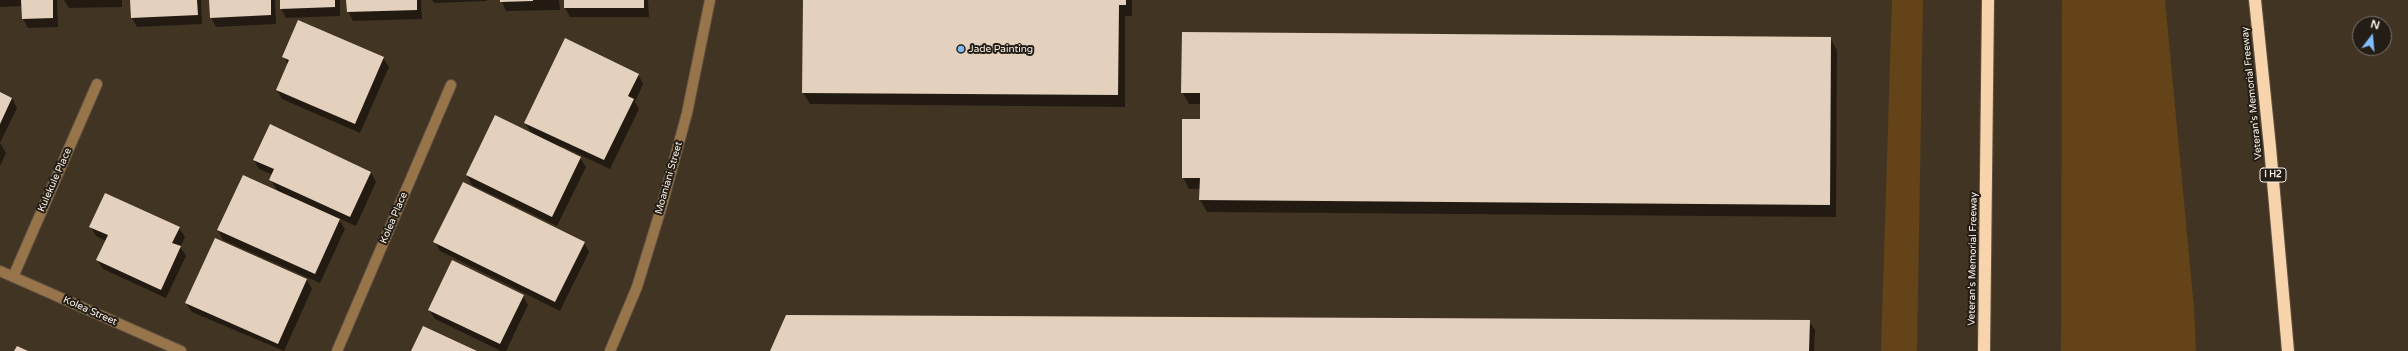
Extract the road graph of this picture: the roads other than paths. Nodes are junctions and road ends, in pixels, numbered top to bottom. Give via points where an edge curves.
1 (710, 0) edge
2 (1988, 0) edge
3 (2255, 0) edge
4 (97, 84) dead end
5 (450, 85) dead end
6 (0, 271) edge
7 (13, 277) junction
8 (181, 351) edge
9 (337, 351) edge
10 (610, 351) edge
11 (1984, 351) edge
12 (2288, 351) edge

1 - 10 street, Moaniani Street via 687,113 663,202 637,287
2 - 11 highway, Veteran's Memorial Freeway
3 - 12 highway, Veteran's Memorial Freeway / I H2
4 - 7 street, Kulekule Place
5 - 9 street, Kolea Place
6 - 7 street, Kolea Street
7 - 8 street, Kolea Street

